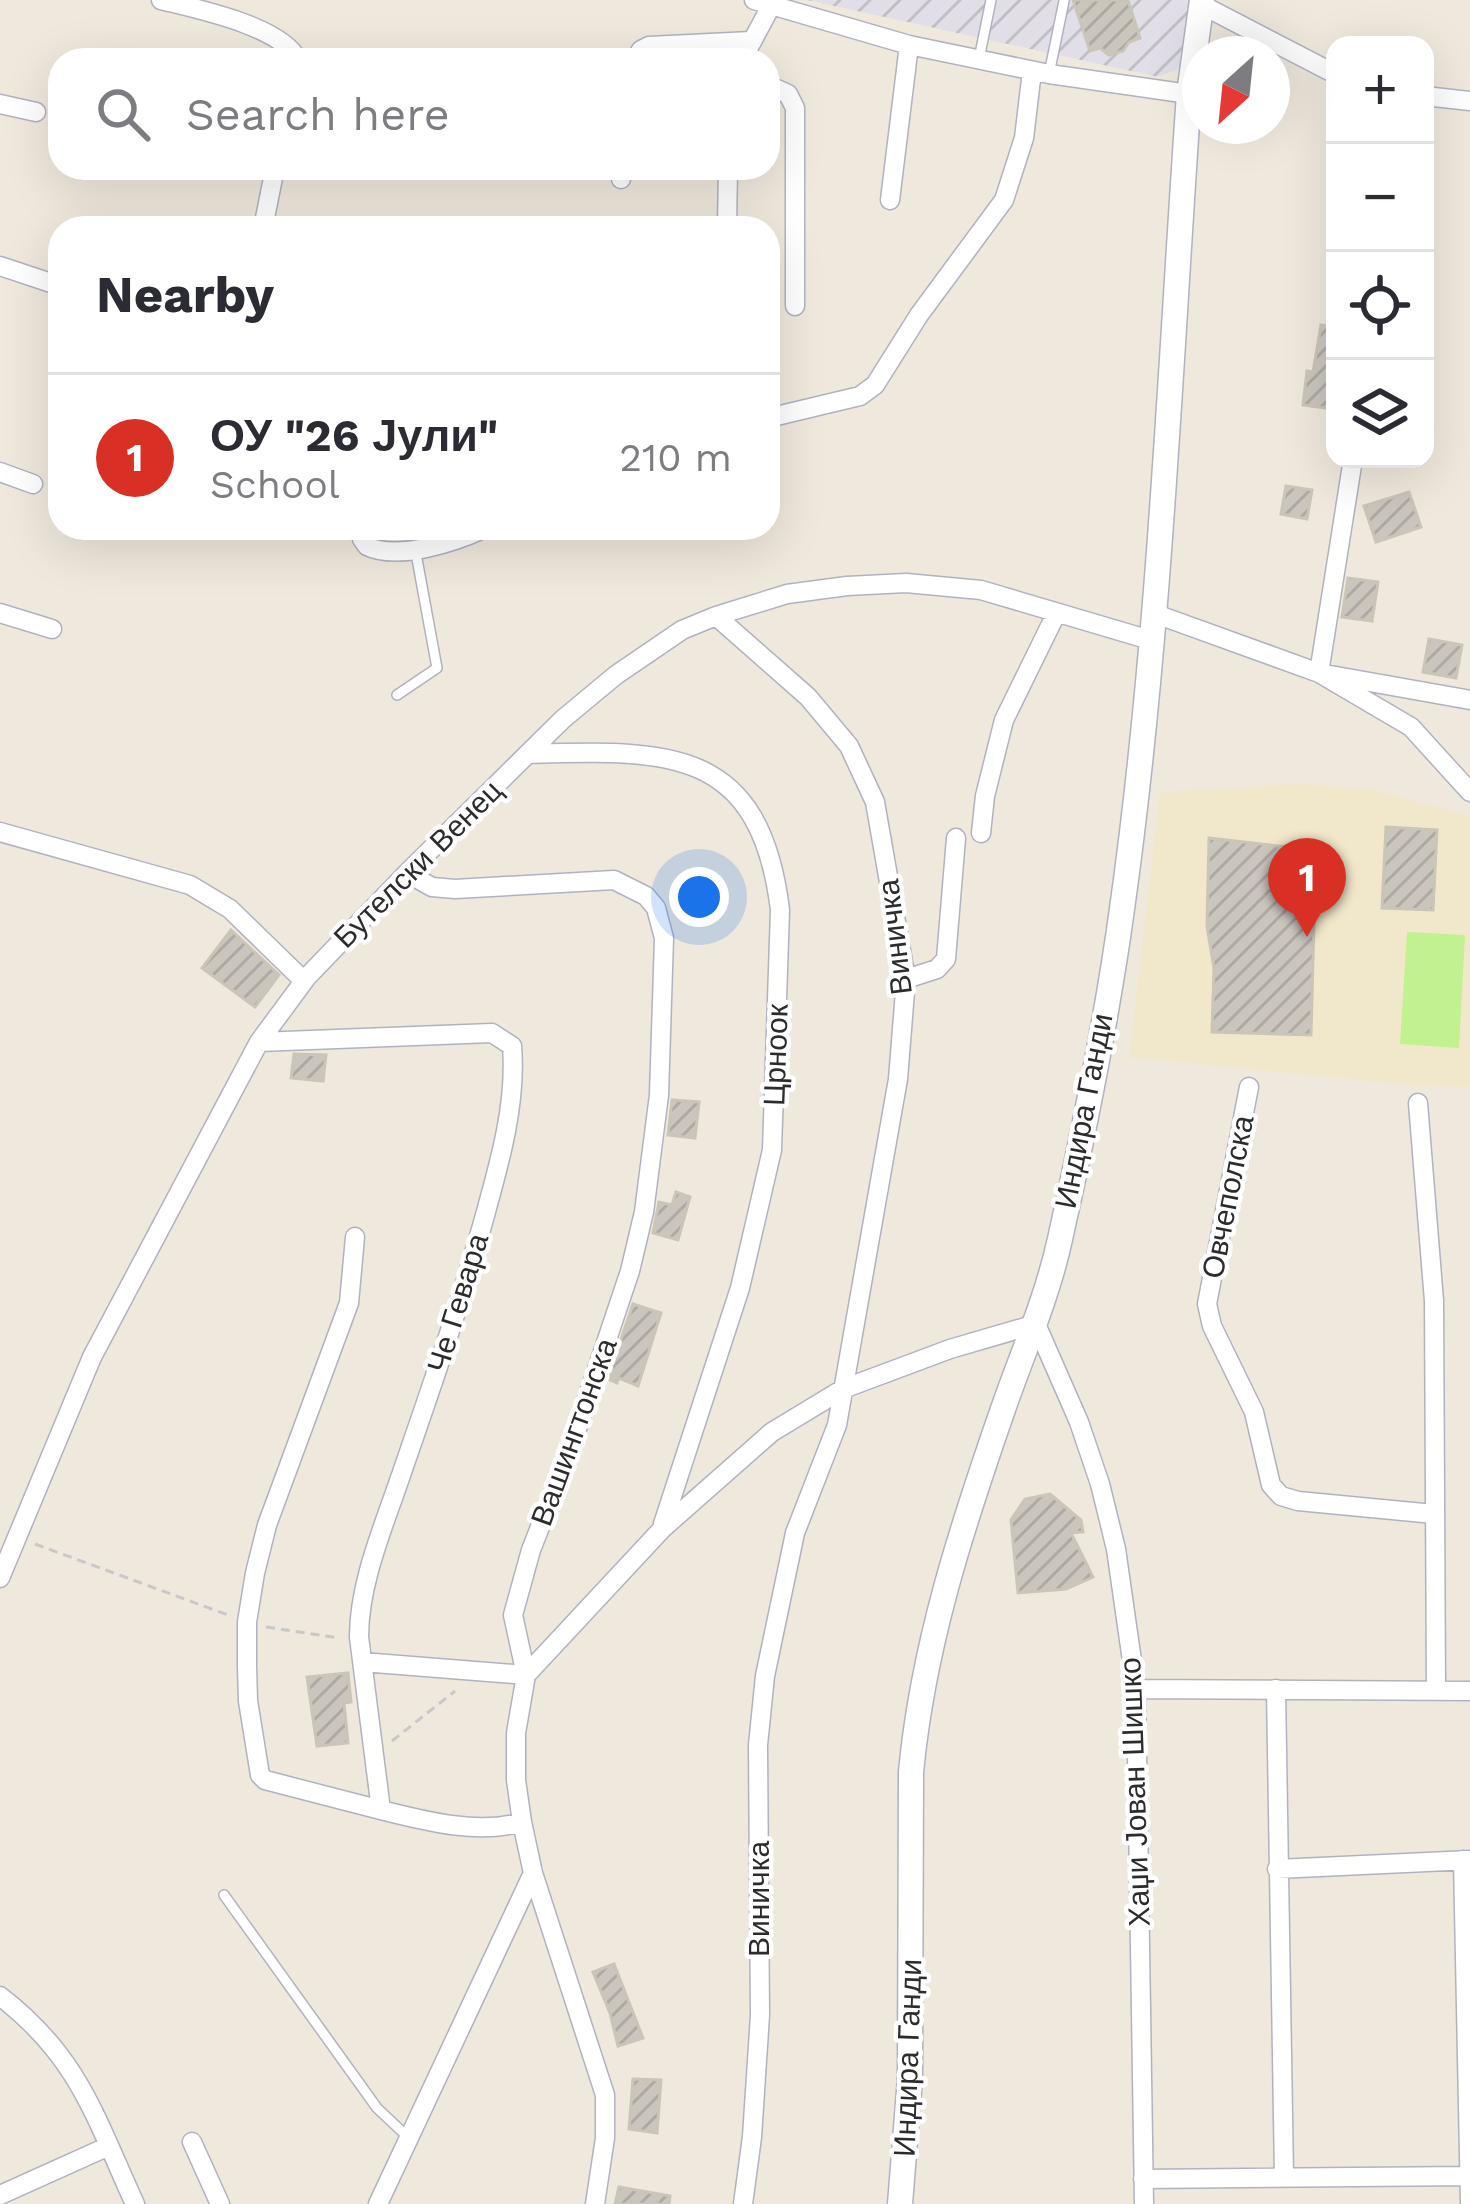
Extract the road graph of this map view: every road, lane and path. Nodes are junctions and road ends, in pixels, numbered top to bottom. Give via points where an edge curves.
1 (161, 0) edge
2 (991, 0) edge
3 (1064, 2) edge
4 (1202, 2) edge
5 (762, 4) edge
6 (1197, 36) edge
7 (751, 40) junction
8 (909, 45) junction
9 (291, 48) edge
10 (645, 48) edge
11 (747, 48) edge
12 (979, 59) junction
13 (1326, 69) edge
14 (1041, 72) junction
15 (780, 90) edge
16 (1182, 93) edge
17 (1434, 97) edge
18 (1470, 101) edge
19 (0, 104) edge
20 (36, 112) dead end
21 (1186, 144) edge
22 (273, 180) edge
23 (728, 180) edge
24 (890, 200) dead end
25 (265, 216) edge
26 (727, 216) edge
27 (0, 266) edge
28 (48, 282) edge
29 (795, 306) dead end
30 (780, 415) edge
31 (1352, 468) edge
32 (0, 472) edge
33 (33, 484) dead end
34 (364, 540) edge
35 (443, 540) edge
36 (415, 548) junction
37 (0, 613) edge
38 (1153, 613) junction
39 (1056, 614) junction
40 (716, 616) junction
41 (52, 628) dead end
42 (1150, 640) junction
43 (1319, 673) junction
44 (397, 694) dead end
45 (1470, 700) edge
46 (529, 754) junction
47 (1470, 792) edge
48 (0, 832) edge
49 (981, 833) dead end
50 (956, 838) dead end
51 (407, 873) junction
52 (906, 980) junction
53 (304, 981) junction
54 (259, 1042) junction
55 (1249, 1087) dead end
56 (1418, 1103) dead end
57 (355, 1237) dead end
58 (1036, 1324) junction
59 (843, 1389) junction
60 (1434, 1514) junction
61 (662, 1529) junction
62 (18, 1536) junction
63 (0, 1578) edge
64 (247, 1622) junction
65 (514, 1633) junction
66 (359, 1637) junction
67 (549, 1654) junction
68 (362, 1663) junction
69 (480, 1671) junction
70 (526, 1675) junction
71 (1136, 1689) junction
72 (1276, 1689) junction
73 (1436, 1690) junction
74 (1470, 1690) edge
75 (376, 1754) junction
76 (381, 1810) junction
77 (522, 1822) junction
78 (1466, 1860) edge
79 (1276, 1869) junction
80 (533, 1873) junction
81 (224, 1895) dead end
82 (0, 1996) edge
83 (411, 2140) junction
84 (192, 2142) dead end
85 (109, 2146) junction
86 (1469, 2176) edge
87 (1284, 2177) junction
88 (1143, 2180) junction
89 (0, 2195) edge
90 (135, 2204) edge
91 (220, 2204) edge
92 (378, 2204) edge
93 (595, 2204) edge
94 (743, 2204) edge
95 (900, 2204) edge
96 (1144, 2204) edge
97 (1470, 2204) edge

1 - 9 street via 218,14
2 - 12 lane
3 - 14 lane
4 - 6 street, Индира Ганди
4 - 13 street
5 - 7 street
5 - 8 street
7 - 10 street
7 - 11 street
8 - 12 street
8 - 24 street
12 - 14 street
14 - 16 street
14 - 30 street via 1004,200 875,386
15 - 29 street via 795,108
17 - 18 street
19 - 20 street
21 - 38 street, Индира Ганди
22 - 25 street
23 - 26 street
27 - 28 street
31 - 43 street
32 - 33 street
34 - 36 street via 376,551
35 - 36 street
36 - 44 lane via 437,668
37 - 41 street
38 - 42 street, Индира Ганди
38 - 43 street
39 - 40 street, Бутелски Венец via 981,590 906,584 787,595
39 - 42 street, Бутелски Венец
39 - 49 street via 1004,720
40 - 46 street, Бутелски Венец via 616,675
40 - 52 street, Виничка via 808,697 849,746 875,802
42 - 58 street, Индира Ганди via 1122,912
43 - 45 street
43 - 47 street via 1412,727
46 - 51 street, Бутелски Венец
46 - 61 street, Црноок via 683,759 740,797 763,833 776,878 772,1150 740,1288
48 - 53 street via 211,894
50 - 52 street via 946,959
51 - 53 street, Бутелски Венец
51 - 65 street, Вашингтонска via 455,889 614,880 646,896 664,938 659,1095 644,1212 517,1594
52 - 59 street, Виничка via 898,1079
53 - 54 street, Бутелски Венец
54 - 62 street, Бутелски Венец via 92,1357
54 - 66 street, Че Гевара via 493,1033 512,1046 499,1167 376,1548
55 - 60 street, Овчеполска via 1207,1304 1254,1412 1271,1485 1298,1501
56 - 60 street via 1434,1301
57 - 64 street via 350,1303 267,1525
58 - 59 street
58 - 71 street, Хаџи Јован Шишко via 1100,1484
58 - 95 street, Индира Ганди via 952,1559 923,1676 911,1772 910,2078
59 - 61 street via 772,1432
59 - 94 street, Виничка via 795,1533 765,1676 760,2015
60 - 73 street
61 - 67 street
62 - 63 street, Бутелски Венец
62 - 64 path
64 - 66 path
64 - 76 street via 260,1775 276,1786
65 - 67 street
65 - 70 street, Вашингтонска
66 - 68 street, Че Гевара
67 - 70 street
68 - 69 street
68 - 75 street, Че Гевара
69 - 70 street
69 - 75 path
70 - 77 street, Вашингтонска via 516,1733
71 - 72 street
71 - 88 street, Хаџи Јован Шишко
72 - 73 street
72 - 79 street
73 - 74 street
75 - 76 street, Че Гевара
76 - 77 street via 467,1826
77 - 80 street, Вашингтонска
78 - 79 street
78 - 86 street
79 - 87 street
80 - 83 street
80 - 93 street, Вашингтонска via 605,2095
81 - 83 lane via 377,2108
82 - 85 street via 59,2050
83 - 92 street
84 - 91 street
85 - 89 street
85 - 90 street
86 - 87 street
86 - 97 street
87 - 88 street
88 - 96 street, Хаџи Јован Шишко

